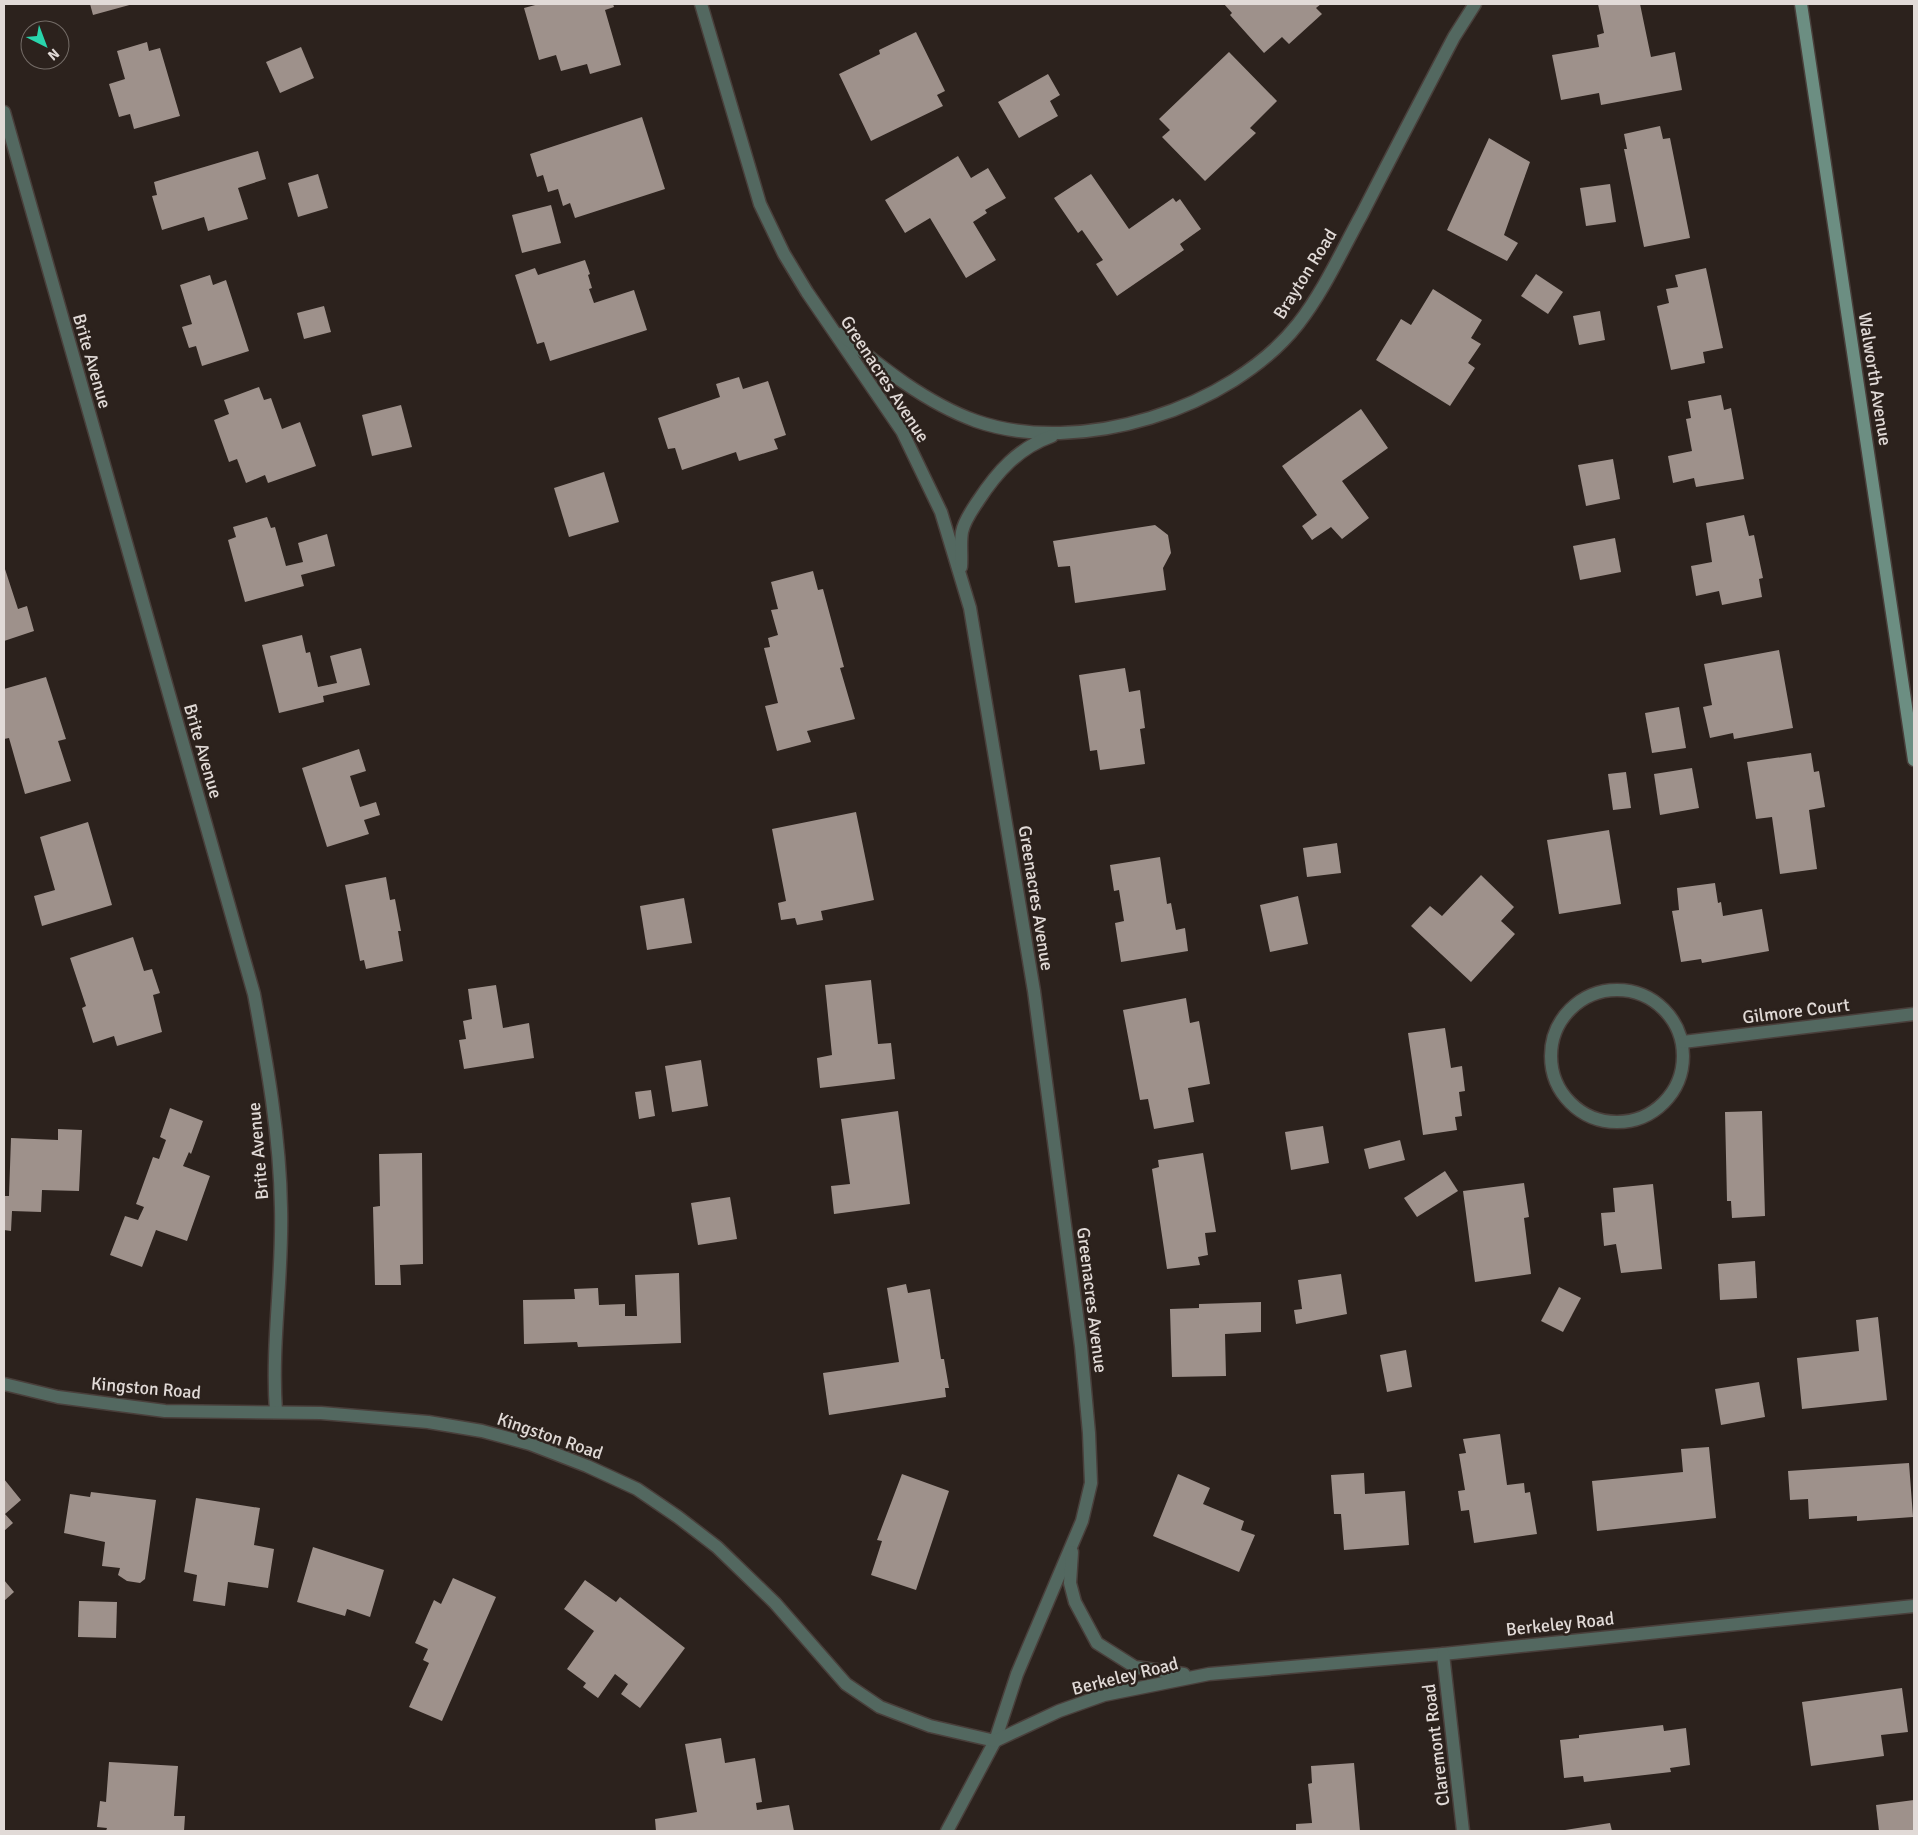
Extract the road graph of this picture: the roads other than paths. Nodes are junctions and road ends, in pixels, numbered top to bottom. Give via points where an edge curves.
1 (701, 4) edge
2 (1475, 4) edge
3 (1801, 4) edge
4 (4, 112) edge
5 (829, 325) junction
6 (1056, 434) junction
7 (961, 578) junction
8 (1914, 760) edge
9 (1914, 1014) edge
10 (1683, 1042) junction
11 (4, 1384) edge
12 (276, 1412) junction
13 (1072, 1543) junction
14 (1914, 1606) edge
15 (1442, 1654) junction
16 (1209, 1674) junction
17 (995, 1741) junction
18 (947, 1831) edge
19 (1463, 1831) edge

1 - 5 street, Greenacres Avenue via 760,204 784,254
2 - 6 street, Brayton Road via 1454,37 1333,268 1299,323 1270,354 1213,392 1176,410 1087,431
3 - 8 street, Walworth Avenue
4 - 12 street, Brite Avenue via 254,994 270,1084 281,1208 274,1382
5 - 6 street, Brayton Road via 938,404 975,421 1008,430
5 - 7 street, Greenacres Avenue via 902,431 941,512
6 - 7 street, Brayton Road via 1035,442 1018,454 994,477 980,497 962,531
7 - 13 street, Greenacres Avenue via 970,608 1034,991 1081,1346 1091,1483 1082,1522
9 - 10 street, Gilmore Court
10 - 10 street via 1670,1015 1645,994 1620,989 1600,991 1575,1004 1560,1020 1552,1038 1550,1054 1555,1081 1568,1101 1587,1116 1606,1121 1628,1121 1650,1113 1662,1104 1677,1084 1683,1066
11 - 12 street, Kingston Road via 58,1397 164,1411
12 - 17 street, Kingston Road via 321,1412 473,1429 530,1444 587,1466 637,1490 717,1547 776,1603 846,1684 873,1702 930,1726
13 - 16 street, Berkeley Road via 1070,1583 1075,1602 1097,1643 1134,1667 1176,1674
13 - 17 street, Greenacres Avenue via 1017,1674
14 - 15 street, Berkeley Road
15 - 16 street, Berkeley Road
15 - 19 street, Claremont Road
16 - 17 street, Berkeley Road via 1104,1695 1059,1711
17 - 18 street, Greenacres Avenue

